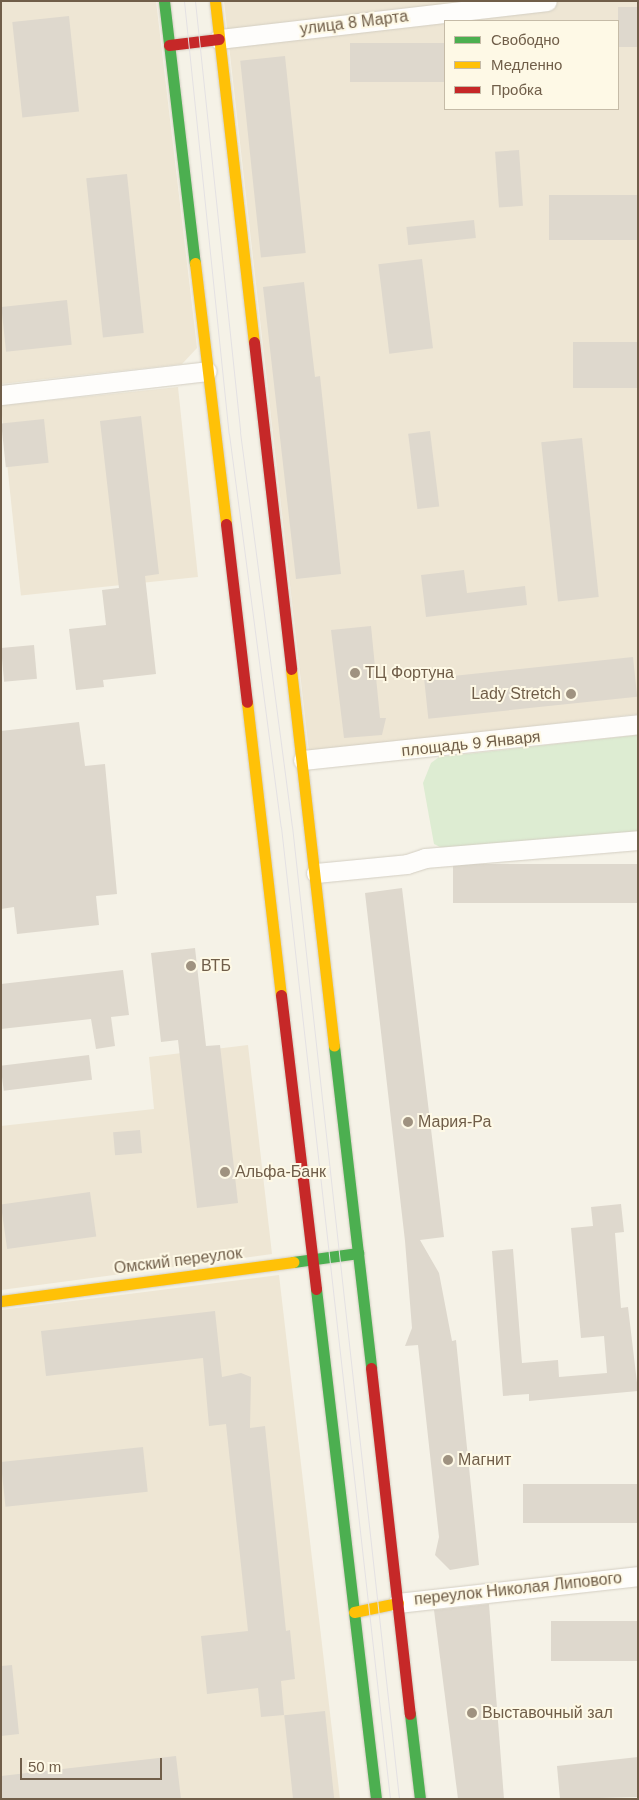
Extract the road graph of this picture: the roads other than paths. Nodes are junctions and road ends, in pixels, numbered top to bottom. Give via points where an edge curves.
1 (164, 1) edge
2 (215, 1) edge
3 (548, 1) edge
4 (219, 39) junction
5 (169, 45) junction
6 (207, 371) junction
7 (1, 395) edge
8 (638, 724) edge
9 (303, 760) junction
10 (638, 840) edge
11 (316, 873) junction
12 (358, 1253) junction
13 (311, 1260) junction
14 (1, 1301) edge
15 (638, 1576) edge
16 (398, 1603) junction
17 (354, 1612) junction
18 (376, 1799) edge
19 (420, 1799) edge

1 - 5 main road
2 - 4 main road
3 - 4 street, улица 8 Марта
4 - 5 main road
4 - 9 main road
5 - 6 main road
6 - 7 street
6 - 13 main road
8 - 9 street, площадь 9 Января
9 - 11 main road
10 - 11 street via 425,858 407,864
11 - 12 main road
12 - 13 main road, Омский переулок
12 - 16 main road
13 - 14 main road, Омский переулок
13 - 17 main road
15 - 16 street, переулок Николая Липового
16 - 17 main road
16 - 19 main road
17 - 18 main road

